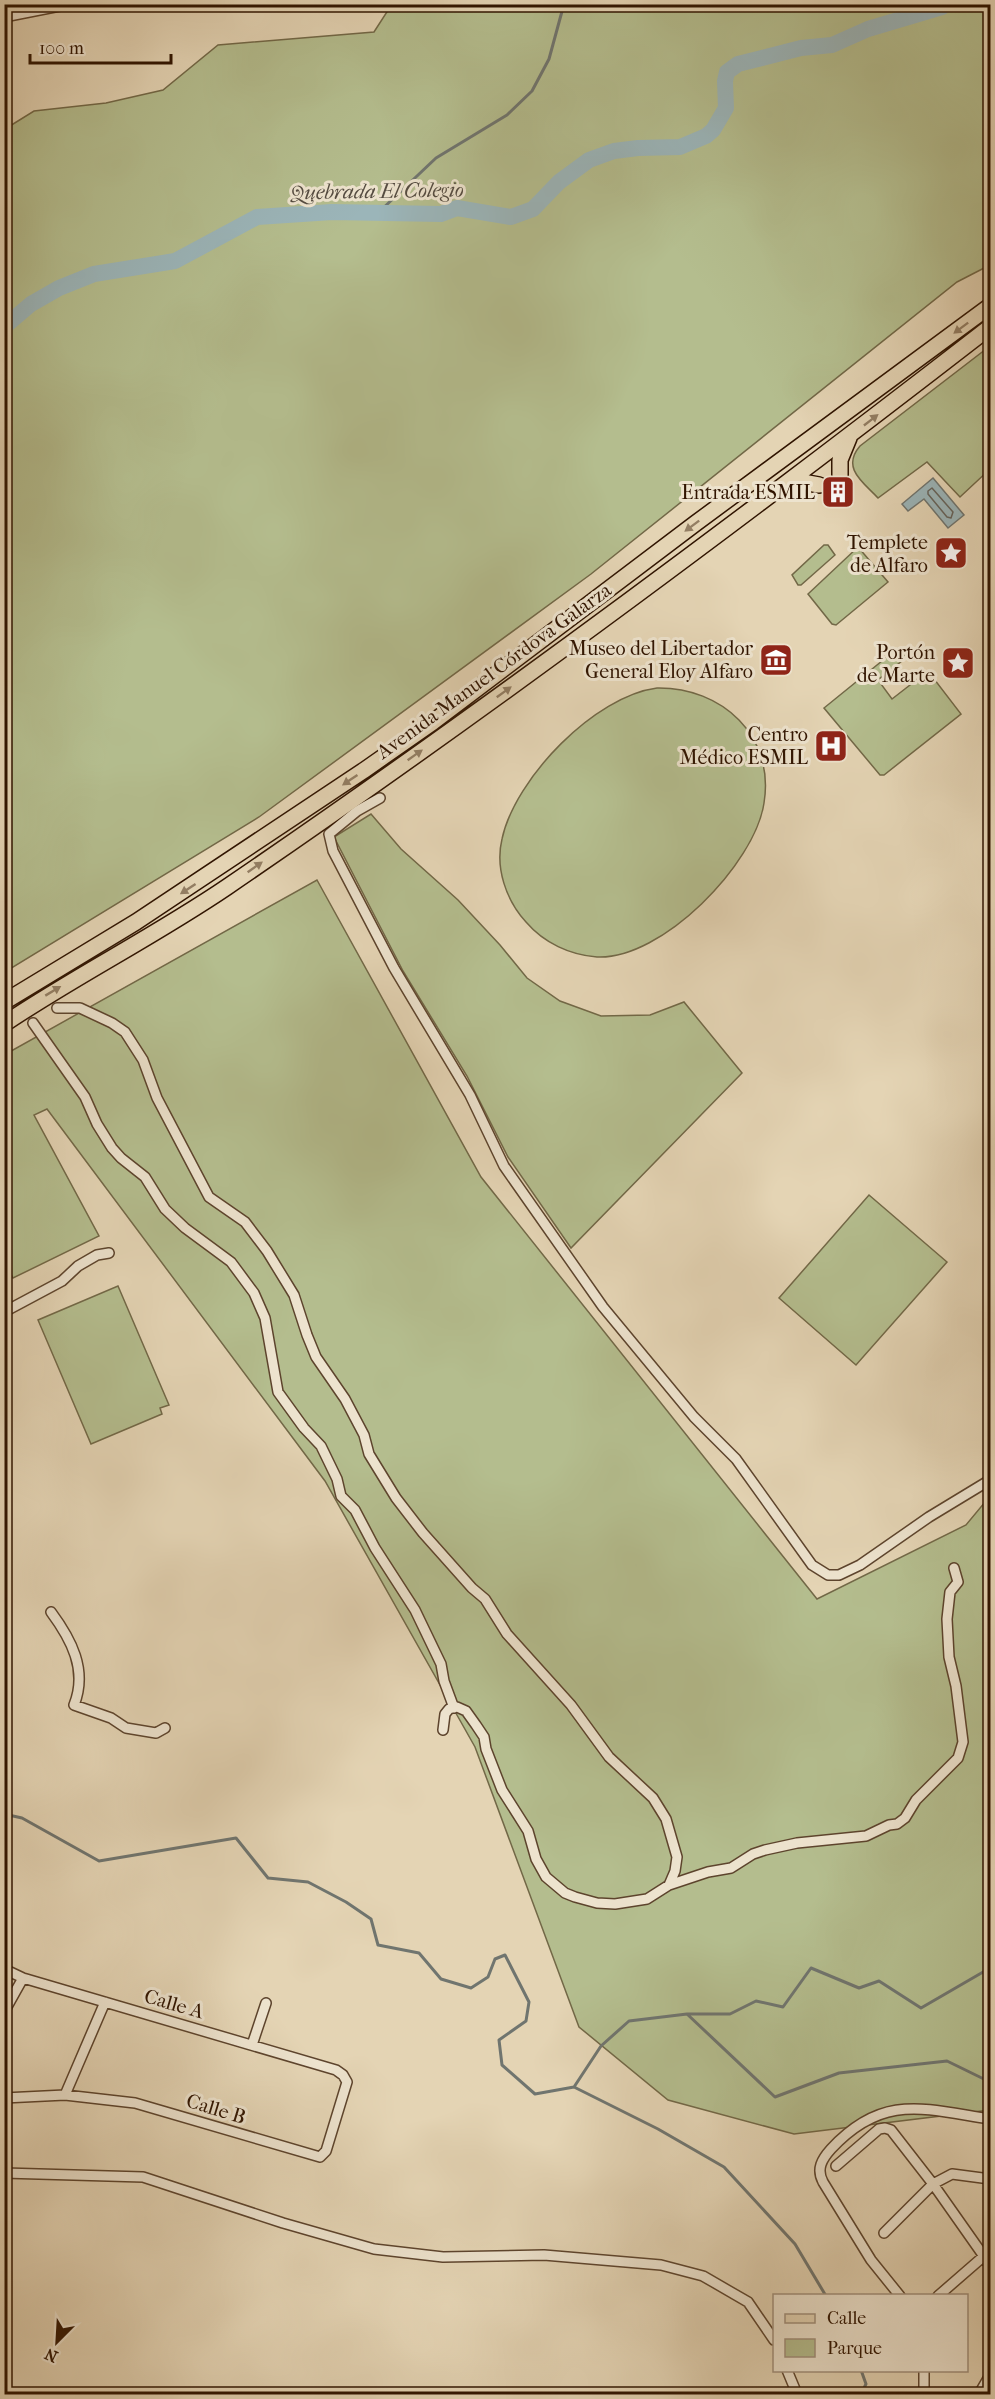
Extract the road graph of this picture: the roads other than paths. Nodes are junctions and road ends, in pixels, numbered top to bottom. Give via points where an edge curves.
1 (70, 4) edge
2 (4, 17) edge
3 (990, 306) edge
4 (990, 327) edge
5 (849, 437) junction
6 (840, 475) dead end
7 (788, 483) junction
8 (819, 485) dead end
9 (380, 798) dead end
10 (4, 1002) edge
11 (57, 1008) dead end
12 (33, 1023) dead end
13 (4, 1024) edge
14 (109, 1253) dead end
15 (4, 1312) edge
16 (990, 1480) edge
17 (954, 1568) dead end
18 (51, 1612) dead end
19 (454, 1708) junction
20 (165, 1728) dead end
21 (443, 1730) dead end
22 (669, 1885) junction
23 (4, 1969) edge
24 (23, 1978) junction
25 (105, 2002) junction
26 (266, 2003) dead end
27 (4, 2012) edge
28 (252, 2045) junction
29 (336, 2070) joint
30 (65, 2095) junction
31 (4, 2098) edge
32 (990, 2119) edge
33 (836, 2166) dead end
34 (4, 2173) edge
35 (990, 2179) edge
36 (933, 2184) junction
37 (884, 2233) dead end
38 (984, 2256) junction
39 (990, 2265) edge
40 (899, 2294) edge
41 (939, 2294) edge
42 (773, 2339) edge
43 (788, 2372) edge
44 (924, 2372) edge
45 (990, 2375) edge
46 (797, 2394) edge
47 (924, 2394) edge
48 (979, 2394) edge

1 - 2 street
3 -> 10 main road, Avenida Manuel Córdova Galarza via 390,753 136,922
5 -> 4 main road, Avenida Manuel Córdova Galarza
5 - 6 main road via 840,460
5 - 7 main road, Avenida Manuel Córdova Galarza
7 - 8 main road
13 -> 7 main road, Avenida Manuel Córdova Galarza via 224,889 505,691
9 - 16 street via 336,826 329,834 333,851 394,968 470,1095 504,1166 603,1307 694,1417 736,1459 812,1565 828,1575 839,1575 860,1565
11 - 22 street via 80,1008 125,1032 143,1060 156,1098 209,1197 245,1222 294,1295 316,1357 345,1399 364,1435 369,1454 396,1498 485,1599 507,1634 571,1705 609,1757 653,1798 666,1819 677,1857
12 - 19 street via 85,1097 112,1148 146,1177 165,1209 231,1262 254,1293 265,1318 278,1392 321,1446 341,1496 355,1510 415,1610 441,1664
14 - 15 street via 97,1255 62,1281
17 - 22 street via 958,1582 948,1603 949,1658 956,1686 962,1750 916,1800 905,1818 866,1836 765,1850 731,1868
18 - 20 street via 74,1649 79,1692 74,1705 111,1718 126,1728 156,1733
19 - 21 street via 445,1714
19 - 22 street via 466,1711 484,1737 502,1790 528,1831 541,1869 554,1884 575,1897 615,1904 647,1899
23 - 24 street, Calle A
24 - 25 street, Calle A
24 - 27 street
25 - 28 street, Calle A
25 - 30 street
26 - 28 street
28 - 29 street, Calle A
29 - 30 street, Calle B via 347,2082 326,2151 320,2157 135,2103
30 - 31 street, Calle B
32 - 40 street via 916,2108 880,2113 846,2134 820,2165 823,2182 871,2260
33 - 36 street via 885,2128 891,2130
34 - 42 street via 143,2177 374,2249 443,2257 544,2254 661,2265 703,2276 748,2302
35 - 36 street via 952,2174
36 - 37 street
36 - 38 street
38 - 39 street
38 - 41 street
43 - 46 street
44 - 47 street
45 - 48 street

